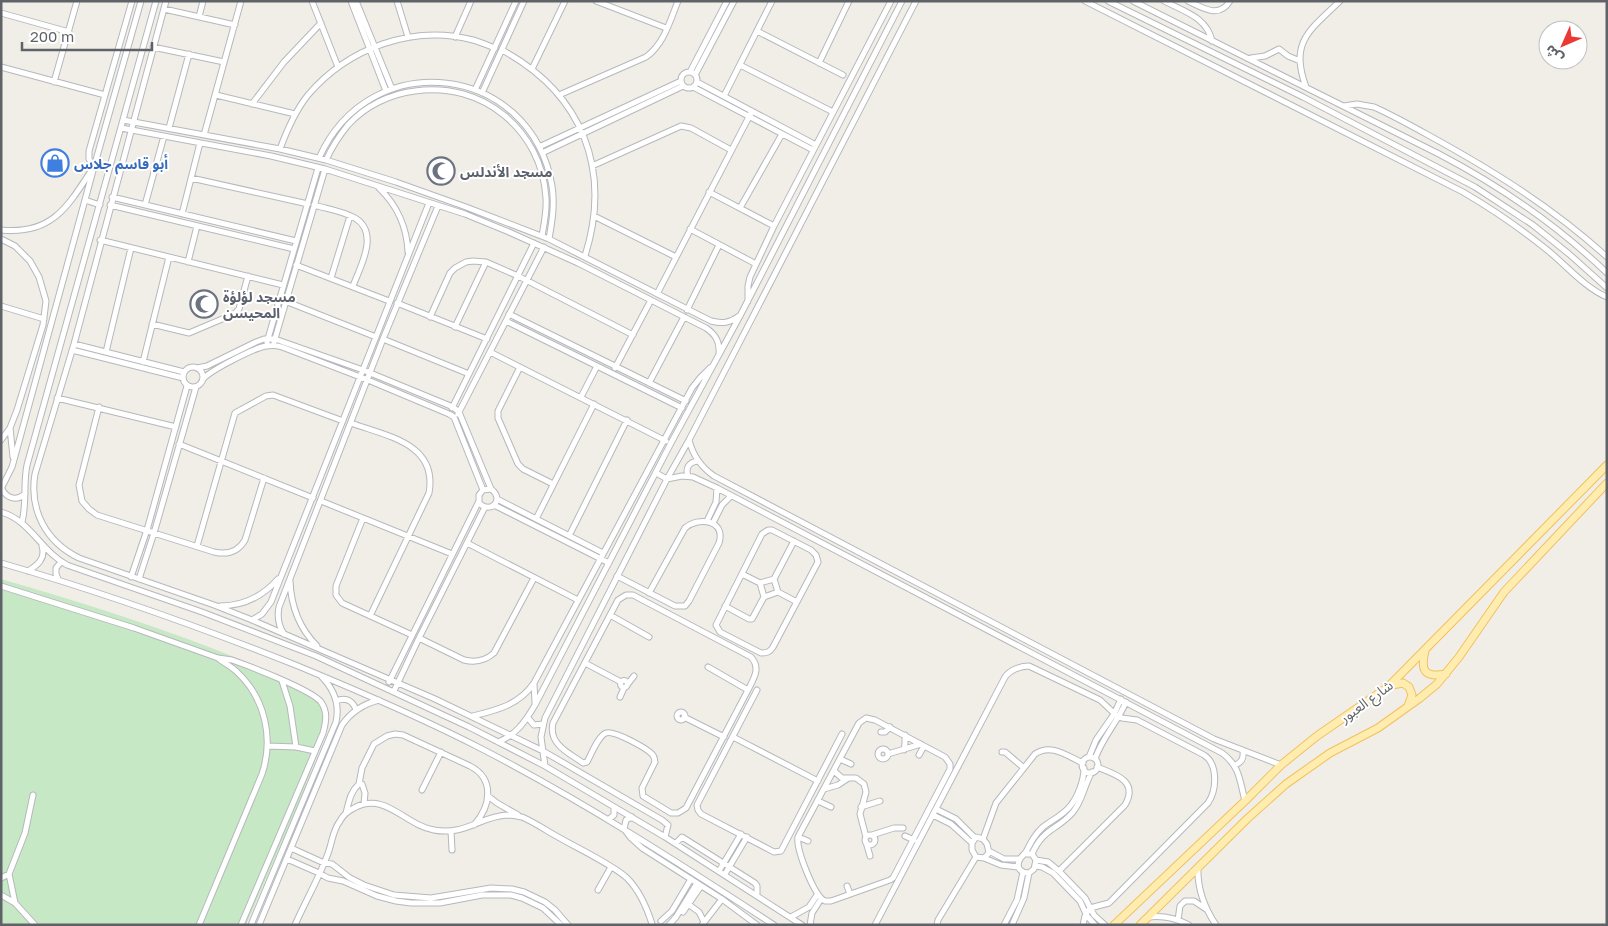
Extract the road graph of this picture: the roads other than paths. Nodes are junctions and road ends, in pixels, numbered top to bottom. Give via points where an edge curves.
1 (77, 1) edge
2 (132, 1) edge
3 (141, 1) edge
4 (156, 1) edge
5 (166, 1) edge
6 (203, 1) edge
7 (241, 1) edge
8 (312, 1) edge
9 (351, 1) edge
10 (356, 1) edge
11 (397, 1) edge
12 (471, 1) edge
13 (516, 1) edge
14 (524, 1) edge
15 (565, 1) edge
16 (596, 1) edge
17 (678, 1) edge
18 (734, 1) edge
19 (772, 1) edge
20 (848, 1) edge
21 (891, 1) edge
22 (902, 1) edge
23 (916, 1) edge
24 (1084, 1) edge
25 (1108, 1) edge
26 (1133, 1) edge
27 (1164, 1) edge
28 (1188, 1) edge
29 (1230, 1) edge
30 (1340, 1) edge
31 (725, 2) edge
32 (164, 9) junction
33 (1, 13) edge
34 (199, 17) junction
35 (321, 23) junction
36 (235, 25) junction
37 (666, 28) junction
38 (757, 31) junction
39 (68, 32) junction
40 (408, 37) junction
41 (455, 37) junction
42 (1212, 41) junction
43 (153, 47) junction
44 (372, 47) junction
45 (494, 48) junction
46 (502, 50) junction
47 (189, 54) junction
48 (1249, 58) junction
49 (1300, 61) junction
50 (224, 62) junction
51 (819, 62) junction
52 (740, 65) junction
53 (1, 67) edge
54 (338, 67) junction
55 (532, 69) junction
56 (690, 72) junction
57 (695, 75) junction
58 (843, 75) dead end
59 (54, 82) junction
60 (697, 82) junction
61 (682, 84) junction
62 (694, 87) junction
63 (1306, 87) junction
64 (389, 90) junction
65 (475, 90) junction
66 (482, 93) junction
67 (105, 95) junction
68 (216, 95) junction
69 (559, 95) junction
70 (724, 96) junction
71 (252, 104) junction
72 (1344, 106) junction
73 (100, 111) junction
74 (833, 112) junction
75 (109, 113) junction
76 (295, 114) junction
77 (750, 114) junction
78 (123, 120) junction
79 (133, 121) junction
80 (121, 128) junction
81 (169, 128) junction
82 (580, 128) junction
83 (130, 129) junction
84 (582, 134) junction
85 (782, 134) junction
86 (204, 135) junction
87 (164, 136) junction
88 (200, 142) junction
89 (539, 147) junction
90 (272, 148) junction
91 (814, 148) junction
92 (280, 149) junction
93 (731, 150) junction
94 (542, 154) junction
95 (271, 156) junction
96 (319, 158) junction
97 (326, 160) junction
98 (592, 166) junction
99 (94, 167) junction
100 (318, 168) junction
101 (325, 169) junction
102 (811, 176) junction
103 (191, 178) junction
104 (822, 181) junction
105 (377, 186) junction
106 (709, 192) junction
107 (112, 197) junction
108 (85, 200) junction
109 (429, 203) junction
110 (308, 204) junction
111 (100, 205) junction
112 (110, 205) junction
113 (145, 205) junction
114 (314, 205) junction
115 (438, 206) junction
116 (740, 208) junction
117 (425, 213) junction
118 (182, 214) junction
119 (350, 216) junction
120 (434, 216) junction
121 (594, 216) junction
122 (198, 226) junction
123 (774, 226) junction
124 (690, 229) junction
125 (1, 230) edge
126 (14, 231) junction
127 (542, 236) junction
128 (1, 239) edge
129 (549, 239) junction
130 (100, 240) junction
131 (296, 241) junction
132 (10, 243) junction
133 (534, 243) junction
134 (719, 245) junction
135 (544, 246) junction
136 (132, 248) junction
137 (294, 249) junction
138 (571, 250) junction
139 (408, 255) junction
140 (583, 255) junction
141 (169, 257) junction
142 (676, 257) junction
143 (1607, 257) edge
144 (568, 258) junction
145 (188, 262) junction
146 (486, 262) junction
147 (578, 263) junction
148 (756, 264) junction
149 (296, 265) junction
150 (1607, 272) edge
151 (248, 276) junction
152 (518, 276) junction
153 (331, 278) junction
154 (527, 280) junction
155 (283, 285) junction
156 (353, 286) junction
157 (1607, 288) edge
158 (657, 294) junction
159 (1607, 297) edge
160 (652, 300) junction
161 (389, 301) junction
162 (748, 301) junction
163 (285, 302) junction
164 (397, 303) junction
165 (1, 306) edge
166 (687, 310) junction
167 (509, 314) junction
168 (741, 314) junction
169 (430, 317) junction
170 (684, 317) junction
171 (44, 319) junction
172 (506, 321) junction
173 (711, 321) junction
174 (152, 324) junction
175 (455, 327) junction
176 (709, 329) junction
177 (633, 335) junction
178 (376, 337) junction
179 (268, 339) junction
180 (383, 339) junction
181 (487, 339) junction
182 (274, 342) junction
183 (265, 346) junction
184 (73, 347) junction
185 (106, 352) junction
186 (490, 352) junction
187 (719, 354) junction
188 (143, 362) junction
189 (597, 366) junction
190 (616, 366) junction
191 (713, 366) junction
192 (520, 367) junction
193 (197, 368) junction
194 (363, 370) junction
195 (370, 373) junction
196 (612, 373) junction
197 (469, 374) junction
198 (184, 375) junction
199 (360, 377) junction
200 (203, 379) junction
201 (368, 380) junction
202 (650, 383) junction
203 (187, 386) junction
204 (196, 387) junction
205 (580, 397) junction
206 (57, 398) junction
207 (686, 401) junction
208 (594, 404) junction
209 (99, 407) junction
210 (453, 407) junction
211 (682, 408) junction
212 (459, 412) junction
213 (449, 414) junction
214 (456, 419) junction
215 (627, 420) junction
216 (343, 421) junction
217 (351, 423) junction
218 (10, 428) junction
219 (175, 429) junction
220 (182, 433) junction
221 (1, 440) edge
222 (664, 440) junction
223 (689, 440) junction
224 (671, 443) junction
225 (179, 444) junction
226 (14, 461) junction
227 (221, 461) junction
228 (698, 461) junction
229 (1607, 465) edge
230 (656, 473) junction
231 (688, 476) junction
232 (264, 478) junction
233 (667, 479) junction
234 (1607, 483) edge
235 (553, 484) junction
236 (717, 488) junction
237 (1, 489) edge
238 (491, 489) junction
239 (483, 490) junction
240 (25, 494) junction
241 (731, 496) junction
242 (313, 498) junction
243 (497, 499) junction
244 (321, 501) junction
245 (479, 501) junction
246 (494, 505) junction
247 (485, 507) junction
248 (1, 512) edge
249 (363, 518) junction
250 (536, 519) junction
251 (706, 521) junction
252 (22, 522) junction
253 (713, 523) junction
254 (147, 530) junction
255 (799, 531) junction
256 (154, 533) junction
257 (408, 536) junction
258 (568, 536) junction
259 (794, 541) junction
260 (467, 543) junction
261 (42, 546) junction
262 (197, 546) junction
263 (452, 554) junction
264 (602, 556) junction
265 (62, 562) junction
266 (1, 563) edge
267 (609, 563) junction
268 (28, 571) junction
269 (282, 572) junction
270 (742, 574) junction
271 (131, 576) junction
272 (617, 576) junction
273 (290, 578) junction
274 (534, 578) junction
275 (58, 579) junction
276 (139, 579) junction
277 (774, 579) junction
278 (760, 584) junction
279 (1, 586) edge
280 (649, 592) junction
281 (778, 592) junction
282 (764, 597) junction
283 (578, 600) junction
284 (797, 602) junction
285 (214, 605) junction
286 (269, 605) junction
287 (725, 606) junction
288 (278, 610) junction
289 (610, 615) junction
290 (370, 616) junction
291 (252, 620) junction
292 (412, 634) junction
293 (284, 635) junction
294 (649, 637) dead end
295 (419, 638) junction
296 (319, 648) junction
297 (1425, 651) junction
298 (575, 657) junction
299 (218, 658) junction
300 (240, 663) junction
301 (585, 663) junction
302 (708, 667) dead end
303 (236, 670) junction
304 (318, 674) junction
305 (1446, 674) junction
306 (634, 676) dead end
307 (390, 680) junction
308 (282, 681) junction
309 (398, 683) junction
310 (534, 683) junction
311 (625, 686) junction
312 (1388, 687) junction
313 (386, 688) junction
314 (748, 690) junction
315 (757, 690) dead end
316 (394, 692) junction
317 (620, 697) dead end
318 (380, 700) junction
319 (336, 701) junction
320 (1124, 701) junction
321 (535, 706) junction
322 (1408, 706) junction
323 (356, 710) junction
324 (1117, 715) junction
325 (472, 716) junction
326 (684, 717) dead end
327 (528, 718) junction
328 (543, 724) junction
329 (890, 727) junction
330 (881, 732) dead end
331 (842, 734) dead end
332 (512, 735) junction
333 (905, 735) junction
334 (724, 737) junction
335 (733, 737) junction
336 (498, 742) junction
337 (923, 745) junction
338 (268, 746) junction
339 (296, 747) junction
340 (931, 749) junction
341 (904, 750) junction
342 (315, 751) junction
343 (543, 751) junction
344 (1243, 751) junction
345 (441, 752) junction
346 (1002, 752) dead end
347 (919, 755) dead end
348 (930, 756) dead end
349 (1092, 758) junction
350 (840, 759) junction
351 (851, 764) dead end
352 (1235, 765) junction
353 (1281, 765) junction
354 (545, 766) junction
355 (1083, 766) junction
356 (884, 767) dead end
357 (1098, 767) junction
358 (1024, 768) junction
359 (834, 771) junction
360 (1092, 772) junction
361 (848, 779) junction
362 (818, 781) junction
363 (359, 784) junction
364 (824, 789) junction
365 (422, 790) dead end
366 (33, 796) dead end
367 (488, 796) junction
368 (818, 801) junction
369 (880, 801) dead end
370 (1245, 802) junction
371 (364, 804) junction
372 (500, 806) junction
373 (614, 807) junction
374 (830, 807) dead end
375 (861, 807) junction
376 (934, 812) junction
377 (346, 813) junction
378 (501, 816) junction
379 (522, 817) junction
380 (632, 817) junction
381 (608, 820) junction
382 (474, 825) junction
383 (903, 828) dead end
384 (625, 830) junction
385 (451, 831) junction
386 (741, 834) junction
387 (872, 835) junction
388 (905, 836) dead end
389 (665, 837) junction
390 (798, 837) junction
391 (747, 838) junction
392 (983, 839) junction
393 (866, 840) junction
394 (914, 840) junction
395 (808, 841) dead end
396 (973, 841) junction
397 (676, 843) junction
398 (291, 848) junction
399 (452, 850) dead end
400 (989, 851) junction
401 (1025, 854) junction
402 (1032, 854) junction
403 (870, 856) dead end
404 (976, 857) junction
405 (984, 858) junction
406 (287, 859) junction
407 (1020, 859) junction
408 (1036, 860) junction
409 (324, 863) junction
410 (724, 863) junction
411 (1018, 866) junction
412 (1036, 866) junction
413 (611, 867) junction
414 (730, 867) junction
415 (1198, 867) junction
416 (338, 869) junction
417 (720, 870) junction
418 (1059, 870) junction
419 (320, 873) junction
420 (1026, 873) junction
421 (9, 874) junction
422 (725, 874) junction
423 (1, 878) edge
424 (334, 878) junction
425 (689, 882) junction
426 (697, 886) junction
427 (847, 886) dead end
428 (598, 890) dead end
429 (500, 891) junction
430 (850, 894) junction
431 (1, 895) edge
432 (757, 895) junction
433 (819, 897) junction
434 (722, 899) junction
435 (15, 903) junction
436 (688, 904) junction
437 (1090, 908) junction
438 (1206, 909) junction
439 (648, 911) junction
440 (1086, 913) junction
441 (791, 917) junction
442 (1148, 917) junction
443 (1178, 920) junction
444 (662, 922) edge
445 (652, 924) edge
446 (703, 924) edge
447 (35, 925) edge
448 (199, 925) edge
449 (241, 925) edge
450 (251, 925) edge
451 (259, 925) edge
452 (295, 925) edge
453 (561, 925) edge
454 (568, 925) edge
455 (669, 925) edge
456 (674, 925) edge
457 (757, 925) edge
458 (774, 925) edge
459 (802, 925) edge
460 (810, 925) edge
461 (876, 925) edge
462 (938, 925) edge
463 (1004, 925) edge
464 (1012, 925) edge
465 (1083, 925) edge
466 (1095, 925) edge
467 (1105, 925) edge
468 (1114, 925) edge
469 (1140, 925) edge
470 (1189, 925) edge
471 (1216, 925) edge

1 - 39 street
2 - 67 street
3 - 75 street
4 - 78 street
5 - 32 street
6 - 34 street
7 - 36 street
8 - 35 street
9 - 44 street
10 - 44 street
11 - 40 street
12 - 41 street
13 - 45 street
14 - 46 street
15 - 55 street
16 - 37 street
17 - 37 street
18 - 57 street
19 - 38 street
20 - 51 street
21 - 74 street
22 - 102 street
23 - 104 street
24 - 159 street via 1463,192 1520,229 1591,288
25 - 157 street via 1303,97 1475,187 1533,226
26 - 42 street
27 - 42 street via 1200,20
28 - 29 street via 1214,12
30 - 49 street via 1305,37
31 - 56 street
32 - 34 street
32 - 43 street
33 - 39 street
34 - 36 street
35 - 54 street
35 - 71 street via 290,55
36 - 50 street
37 - 69 street via 658,46 646,57
38 - 51 street
38 - 52 street
39 - 59 street
40 - 41 street
40 - 44 street
41 - 45 street
42 - 48 street
43 - 47 street
43 - 79 street
44 - 54 street
44 - 64 street
45 - 65 street
46 - 55 street
46 - 66 street
47 - 50 street
47 - 81 street
48 - 49 street via 1265,56 1279,49
48 - 63 street
49 - 63 street
50 - 68 street
51 - 58 street
52 - 70 street
52 - 74 street
53 - 59 street
54 - 76 street via 312,91
55 - 69 street
56 - 57 street
56 - 61 street via 683,74
57 - 60 street
59 - 67 street
60 - 62 street
60 - 70 street
61 - 62 street via 687,88
61 - 82 street
61 - 84 street
62 - 77 street
63 - 72 street
64 - 65 street via 432,82
64 - 96 street via 349,114 332,134
65 - 66 street
66 - 89 street via 520,120
67 - 73 street
68 - 71 street
68 - 86 street
69 - 82 street
70 - 77 street
71 - 76 street
72 - 143 street via 1374,107 1477,162 1544,205
72 - 150 street via 1501,189 1554,227
73 - 75 street
73 - 99 street via 88,154
74 - 91 street
75 - 99 street
76 - 92 street
77 - 85 street
77 - 91 street
77 - 93 street
78 - 79 street
78 - 80 street
79 - 81 street
79 - 83 street
80 - 83 street
80 - 111 street
81 - 86 street
82 - 84 street
82 - 89 street
83 - 87 street
83 - 107 street
84 - 94 street
84 - 98 street
85 - 91 street
85 - 116 street
86 - 90 street
87 - 88 street
87 - 113 street
88 - 95 street
88 - 103 street
89 - 94 street
90 - 92 street
90 - 95 street
91 - 123 street
92 - 96 street
93 - 98 street via 691,128 681,126
93 - 106 street
94 - 129 street via 552,188
95 - 100 street
96 - 97 street
97 - 127 street
97 - 127 street via 349,124 384,99 427,89 462,93 495,108 525,138 536,157 546,198
98 - 121 street
99 - 108 street
99 - 126 street via 60,213 38,226
100 - 101 street
100 - 110 street
101 - 105 street
101 - 114 street
102 - 104 street
102 - 162 street
103 - 110 street
103 - 118 street
104 - 223 street
105 - 109 street
105 - 139 street via 401,220
106 - 116 street
106 - 124 street
107 - 112 street
107 - 113 street
108 - 111 street
108 - 226 street
109 - 115 street
109 - 117 street
110 - 131 street
111 - 240 street via 26,465
112 - 122 street
112 - 130 street
113 - 118 street
114 - 119 street
114 - 149 street
115 - 120 street
115 - 133 street
116 - 123 street
117 - 120 street
117 - 139 street
118 - 131 street
119 - 153 street
119 - 156 street via 363,225 368,239
120 - 164 street
121 - 140 street
121 - 142 street
122 - 137 street
122 - 145 street
123 - 148 street
124 - 134 street
124 - 142 street
125 - 126 street
126 - 132 street
127 - 129 street
128 - 132 street
129 - 138 street
130 - 136 street
130 - 184 street
131 - 137 street
132 - 171 street via 30,261 39,277 46,301
133 - 135 street
133 - 152 street
134 - 148 street
134 - 166 street
135 - 144 street
135 - 154 street
136 - 141 street
136 - 185 street
137 - 155 street
138 - 140 street
138 - 144 street
139 - 161 street
140 - 147 street
140 - 158 street
141 - 145 street
141 - 174 street
142 - 158 street
144 - 147 street
145 - 151 street
146 - 152 street
146 - 169 street via 466,262 450,273
146 - 175 street
147 - 160 street
148 - 162 street via 749,282
149 - 153 street
149 - 163 street
151 - 155 street
151 - 174 street via 239,308 234,314 189,334
152 - 154 street
152 - 181 street
153 - 156 street
154 - 167 street
154 - 177 street
155 - 179 street
156 - 161 street
158 - 166 street
160 - 170 street
160 - 177 street
161 - 178 street
162 - 168 street
163 - 178 street
163 - 182 street
164 - 169 street
164 - 180 street
165 - 171 street
166 - 173 street
167 - 172 street
167 - 190 street
168 - 173 street via 726,322
168 - 187 street
169 - 175 street
170 - 176 street
170 - 202 street
171 - 218 street
172 - 186 street
172 - 189 street
173 - 176 street via 713,326
174 - 188 street
175 - 181 street
176 - 187 street via 718,343
177 - 190 street
178 - 194 street
179 - 182 street
179 - 183 street
179 - 193 street
180 - 195 street
180 - 197 street
181 - 197 street
182 - 183 street
182 - 194 street
182 - 199 street
183 - 200 street
184 - 185 street
184 - 198 street
184 - 206 street
185 - 188 street
186 - 192 street
186 - 212 street
187 - 191 street
188 - 198 street
189 - 196 street
189 - 205 street
190 - 196 street
190 - 202 street
191 - 207 street via 700,378
191 - 224 street
192 - 205 street
192 - 235 street via 498,411 498,418 518,464
193 - 198 street via 189,368
193 - 200 street
194 - 195 street
194 - 199 street
195 - 201 street
195 - 210 street
196 - 211 street
197 - 210 street
198 - 203 street
199 - 201 street
199 - 216 street
200 - 204 street
201 - 213 street
201 - 217 street
202 - 207 street
203 - 204 street
203 - 219 street
204 - 220 street
205 - 208 street
206 - 209 street
206 - 271 street via 34,481 39,517 50,536 66,551
207 - 211 street
208 - 215 street
208 - 235 street
209 - 219 street
209 - 254 street via 79,485 80,496 97,515
210 - 212 street
210 - 213 street
211 - 222 street
212 - 214 street
212 - 238 street
213 - 214 street
214 - 239 street
215 - 222 street
215 - 258 street
216 - 227 street via 273,395 266,396 235,413
216 - 242 street
217 - 244 street
217 - 257 street via 405,443 427,463 429,493
218 - 221 street
218 - 226 street
219 - 220 street
219 - 254 street
220 - 225 street
222 - 224 street
222 - 264 street
223 - 228 street
223 - 233 street
224 - 230 street
225 - 227 street
225 - 256 street
226 - 237 street
227 - 232 street
227 - 262 street
228 - 231 street via 688,466
228 - 344 street via 714,476 1214,739
229 - 297 main road, شارع العبور
230 - 233 street
230 - 267 street
231 - 233 street
231 - 236 street
232 - 242 street
232 - 262 street via 245,540 238,548 220,553
233 - 272 street
234 - 305 main road, شارع العبور via 1504,592
235 - 250 street
236 - 241 street
236 - 251 street via 716,502
237 - 240 street via 12,498
238 - 239 street
238 - 243 street
239 - 245 street
240 - 252 street
241 - 253 street
241 - 255 street
242 - 269 street
243 - 246 street
243 - 250 street
244 - 249 street
244 - 273 street
245 - 247 street
245 - 263 street
246 - 247 street
246 - 264 street
247 - 260 street
248 - 252 street
249 - 257 street
249 - 290 street via 336,590 342,603
250 - 258 street
251 - 253 street
251 - 280 street via 697,521 685,528
252 - 261 street
253 - 280 street via 720,534 719,543 687,604 676,606
254 - 256 street
254 - 271 street
255 - 259 street
255 - 320 street
256 - 262 street
256 - 276 street
257 - 263 street
257 - 290 street
258 - 264 street
259 - 270 street via 772,530 765,531
259 - 277 street
259 - 284 street via 814,552 818,562
260 - 274 street
260 - 295 street
261 - 265 street
261 - 268 street via 42,559
263 - 292 street
264 - 267 street
264 - 283 street
265 - 275 street via 56,568
265 - 313 street via 316,656
266 - 268 street
267 - 321 street
268 - 275 street
269 - 285 street via 264,592 249,601
269 - 286 street
270 - 278 street
270 - 287 street
271 - 276 street
272 - 280 street
272 - 298 street
273 - 288 street
273 - 296 street via 296,613
274 - 283 street
274 - 295 street via 494,653 483,660 464,660
275 - 304 street via 219,635
276 - 285 street
277 - 278 street
277 - 281 street
278 - 282 street
279 - 299 street
281 - 282 street
281 - 284 street
282 - 287 street via 751,619
283 - 310 street
284 - 287 street via 773,647 765,653 718,630 717,622
285 - 291 street
286 - 288 street
286 - 291 street
288 - 293 street
289 - 294 street
289 - 301 street
289 - 314 street via 620,597 633,595 751,656 757,670
290 - 292 street
291 - 293 street
292 - 307 street
293 - 296 street
295 - 309 street
296 - 307 street
297 - 305 main road via 1424,671 1432,675
297 - 312 main road, شارع العبور
298 - 301 street
298 - 328 street
299 - 300 street
299 - 303 street
300 - 303 street
300 - 308 street
301 - 311 street via 624,681
301 - 334 street via 553,723 554,740 583,763 587,762 600,738 610,732 649,752 655,762 642,788 643,796 671,813 686,808
302 - 314 street
303 - 338 street via 259,702
304 - 318 street
304 - 319 street via 330,687
305 - 322 main road, شارع العبور
306 - 311 street
307 - 309 street
307 - 313 street
308 - 339 street via 290,706
308 - 342 street via 315,696 325,711 326,725
309 - 316 street
309 - 325 street
310 - 321 street
310 - 325 street via 510,705
311 - 317 street
312 - 322 main road via 1407,684 1412,695
312 - 353 main road, شارع العبور
313 - 316 street
314 - 334 street
315 - 335 street
316 - 336 street
318 - 323 street
318 - 381 street via 492,754
319 - 323 street via 349,700
319 - 450 street via 336,722
320 - 324 street
320 - 352 street via 1222,753
321 - 327 street
322 - 415 main road, شارع العبور via 1378,728 1330,753 1296,776 1266,800
323 - 398 street via 342,725
324 - 349 street via 1096,740
324 - 376 street via 1103,702 1032,666 1011,671
324 - 437 street via 1137,720 1207,757 1213,766 1213,790 1208,803 1108,902
325 - 332 street
326 - 334 street
327 - 328 street via 534,724
327 - 332 street
328 - 343 street
329 - 330 street
329 - 333 street
329 - 350 street via 872,718 861,721
331 - 362 street
332 - 336 street
332 - 343 street
333 - 337 street
333 - 341 street
335 - 362 street
335 - 386 street via 697,808 701,814
336 - 354 street
337 - 340 street
337 - 341 street
337 - 347 street
338 - 339 street
338 - 448 street via 262,774
339 - 342 street
340 - 348 street
340 - 394 street via 947,759 950,769
341 - 356 street via 882,759
342 - 449 street
343 - 354 street
343 - 389 street via 662,820 668,825
344 - 352 street via 1242,759
344 - 353 street
345 - 363 street via 403,734 388,736 374,744 362,768
345 - 365 street
345 - 367 street via 479,772 486,783
346 - 358 street
349 - 355 street via 1084,760
349 - 357 street
350 - 351 street
350 - 359 street
352 - 370 street
353 - 370 main road, شارع العبور
354 - 373 street
355 - 358 street via 1048,749 1035,754
355 - 360 street
355 - 401 street via 1083,776 1073,802 1038,832
357 - 360 street
357 - 418 street via 1122,778 1128,799
358 - 392 street via 996,803
359 - 361 street
359 - 364 street
360 - 402 street via 1074,811 1043,836
361 - 364 street
361 - 375 street via 858,779 864,784 866,792
362 - 391 street via 781,852 774,852
363 - 371 street via 365,788
363 - 377 street via 353,790
364 - 368 street
366 - 421 street via 25,833
367 - 372 street
367 - 382 street via 484,812
368 - 374 street
368 - 390 street
369 - 375 street
370 - 468 main road, شارع العبور
371 - 377 street
371 - 385 street via 381,804 426,828
372 - 378 street
372 - 379 street
373 - 380 street
373 - 381 street via 614,815
375 - 393 street
376 - 396 street
376 - 461 street
377 - 409 street via 336,828
378 - 379 street
378 - 382 street
379 - 413 street
380 - 384 street via 625,822
380 - 389 street
381 - 384 street
382 - 385 street
383 - 387 street
384 - 425 street via 642,848
384 - 458 street
385 - 399 street
386 - 391 street
386 - 410 street
387 - 393 street
387 - 393 street via 875,842 870,845
388 - 394 street
389 - 397 street
390 - 395 street
390 - 433 street via 799,848
391 - 414 street
392 - 396 street via 979,837
392 - 400 street
393 - 403 street
394 - 430 street via 892,879
396 - 404 street via 972,850
397 - 410 street via 682,837
397 - 417 street
398 - 406 street
398 - 409 street
400 - 405 street
400 - 407 street via 1004,859
401 - 402 street
401 - 407 street
402 - 408 street
404 - 405 street
404 - 462 street
405 - 411 street via 1000,865
406 - 419 street
406 - 451 street
407 - 411 street
408 - 412 street
408 - 418 street via 1048,862
409 - 416 street
409 - 419 street
410 - 414 street
410 - 417 street
411 - 420 street
412 - 420 street
412 - 440 street via 1053,873 1080,901
413 - 428 street
413 - 439 street via 631,883
414 - 422 street
414 - 432 street via 758,886
415 - 438 street
415 - 442 main road, شارع العبور
416 - 424 street
416 - 429 street via 372,888 408,896 444,896 479,889
417 - 422 street
418 - 437 street via 1087,899
419 - 424 street
419 - 452 street
420 - 463 street via 1018,900
420 - 464 street via 1024,898
421 - 423 street
421 - 435 street
422 - 432 street
424 - 429 street via 377,896 411,903 440,903
425 - 426 street
425 - 444 street
426 - 434 street
426 - 436 street
426 - 455 street
427 - 430 street
429 - 453 street via 544,908
429 - 454 street via 535,896 555,910
430 - 433 street via 829,902
431 - 435 street
432 - 441 street
433 - 441 street
433 - 460 street
434 - 446 street
434 - 457 street
435 - 447 street
436 - 446 street via 699,912
436 - 456 street
437 - 440 street
437 - 467 street
438 - 443 street via 1187,900 1180,906
438 - 471 street
439 - 444 street
439 - 445 street
440 - 465 street
440 - 466 street
441 - 459 street
442 - 443 street
442 - 469 main road, شارع العبور
443 - 470 street
444 - 445 street

